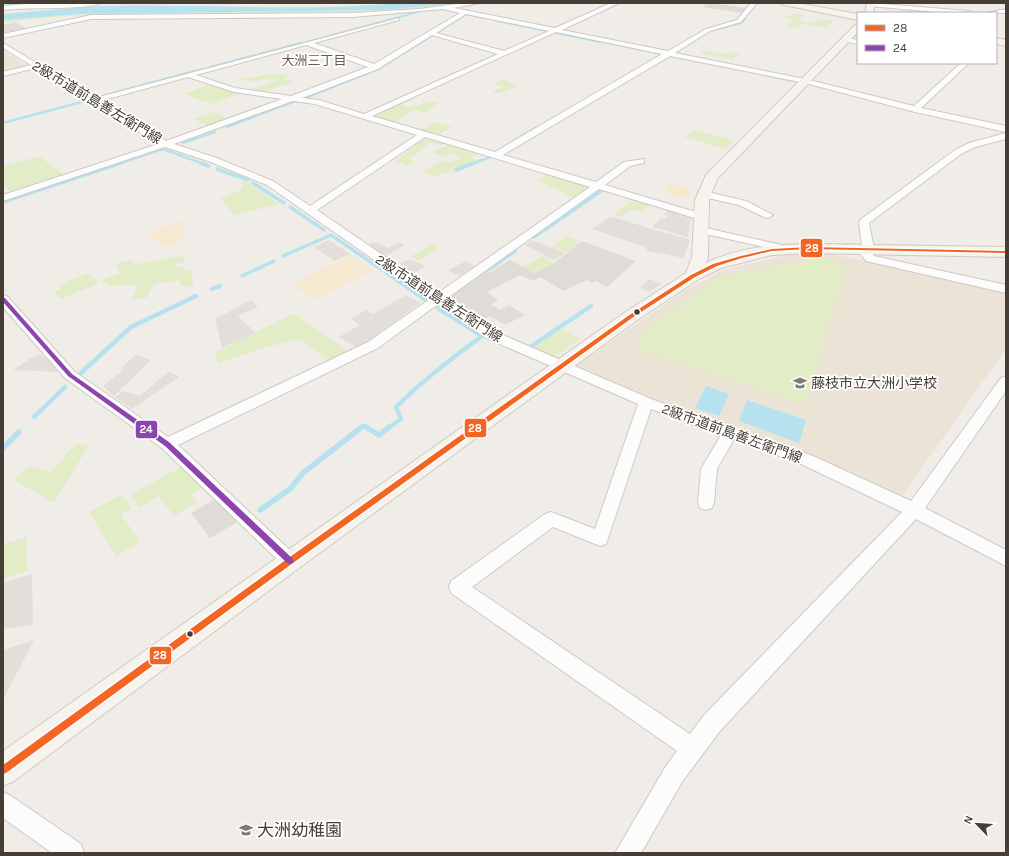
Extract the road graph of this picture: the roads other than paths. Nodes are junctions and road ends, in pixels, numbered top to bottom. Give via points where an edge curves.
1 (13, 3) edge
2 (98, 3) edge
3 (477, 3) edge
4 (616, 3) edge
5 (754, 3) edge
6 (784, 3) edge
7 (3, 4) edge
8 (30, 4) edge
9 (870, 7) edge
10 (3, 8) edge
11 (444, 8) junction
12 (433, 9) junction
13 (952, 12) edge
14 (464, 13) junction
15 (857, 17) edge
16 (555, 31) junction
17 (434, 34) junction
18 (3, 36) edge
19 (854, 36) edge
20 (306, 43) junction
21 (3, 45) edge
22 (504, 53) junction
23 (667, 54) junction
24 (964, 64) edge
25 (37, 66) junction
26 (375, 67) junction
27 (3, 74) edge
28 (188, 75) junction
29 (805, 81) junction
30 (296, 98) junction
31 (95, 100) junction
32 (915, 110) junction
33 (365, 116) junction
34 (1006, 129) edge
35 (424, 134) junction
36 (1006, 136) edge
37 (165, 144) junction
38 (497, 155) junction
39 (641, 161) dead end
40 (599, 185) junction
41 (704, 194) junction
42 (3, 198) edge
43 (309, 211) junction
44 (768, 215) dead end
45 (702, 217) junction
46 (701, 230) junction
47 (786, 249) junction
48 (865, 249) junction
49 (1006, 252) edge
50 (693, 276) junction
51 (1006, 289) edge
52 (3, 299) edge
53 (438, 299) junction
54 (562, 367) junction
55 (1006, 381) edge
56 (646, 402) junction
57 (730, 433) junction
58 (167, 444) junction
59 (706, 503) dead end
60 (914, 510) junction
61 (1006, 559) edge
62 (290, 561) junction
63 (693, 748) junction
64 (3, 770) edge
65 (3, 804) edge
66 (72, 853) edge
67 (627, 853) edge

1 - 7 street
2 - 8 street
3 - 11 street
4 - 16 street
5 - 23 street via 738,21 708,30
6 - 15 street
8 - 10 street
9 - 13 street
11 - 12 street
11 - 14 street
12 - 18 street via 346,15 91,17
12 - 20 street
14 - 16 street
14 - 17 street
16 - 22 street
16 - 23 street
17 - 22 street
17 - 26 street
19 - 29 street
20 - 26 street
20 - 28 street
21 - 25 street, 2級市道前島善左衛門線
22 - 33 street
23 - 29 street
23 - 38 street
24 - 32 street
25 - 27 street
25 - 31 street, 2級市道前島善左衛門線
26 - 30 street
28 - 30 street via 234,90
28 - 31 street
29 - 32 street
29 - 41 street via 711,178
30 - 33 street
30 - 37 street
31 - 37 street, 2級市道前島善左衛門線
32 - 34 street
33 - 35 street
35 - 38 street
35 - 43 street
36 - 48 street via 972,145 958,152 864,222
37 - 42 street
37 - 43 street, 2級市道前島善左衛門線 via 258,177
38 - 40 street
39 - 40 street via 626,164
40 - 45 street
40 - 53 street
41 - 44 street via 742,203
41 - 45 street
43 - 53 street, 2級市道前島善左衛門線
45 - 46 street
46 - 47 street
46 - 50 street via 700,256
47 - 48 street
47 - 50 street via 741,257 714,265
48 - 49 street
48 - 51 street via 870,259
50 - 54 street via 630,317
52 - 58 street via 70,375
53 - 54 street, 2級市道前島善左衛門線 via 491,336
53 - 58 street via 373,345
54 - 56 street, 2級市道前島善左衛門線
54 - 62 street
55 - 60 street
56 - 57 street, 2級市道前島善左衛門線
56 - 63 street via 600,539 551,519 458,587
57 - 59 street via 709,469
57 - 60 street, 2級市道前島善左衛門線 via 807,460
58 - 62 street
60 - 61 street, 2級市道前島善左衛門線
60 - 63 street via 712,723
62 - 64 street
63 - 67 street via 674,774
65 - 66 street

